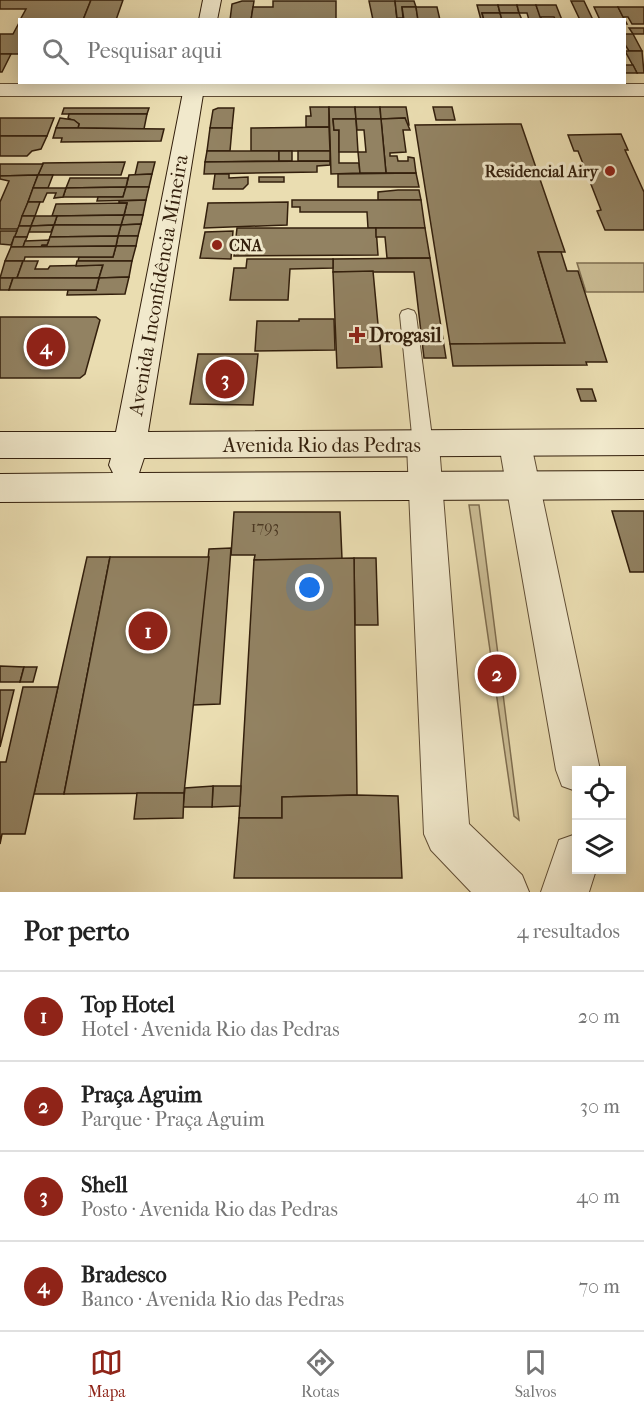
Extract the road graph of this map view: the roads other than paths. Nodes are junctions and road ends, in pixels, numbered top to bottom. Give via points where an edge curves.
1 (212, 0) edge
2 (208, 18) edge
3 (194, 87) edge
4 (0, 90) edge
5 (644, 90) edge
6 (408, 315) dead end
7 (644, 442) edge
8 (515, 444) junction
9 (0, 445) edge
10 (129, 445) junction
11 (423, 445) junction
12 (427, 485) junction
13 (523, 485) junction
14 (644, 485) edge
15 (122, 487) junction
16 (0, 488) edge
17 (577, 766) edge
18 (572, 870) edge
19 (505, 892) edge
20 (565, 892) edge

1 - 2 street
3 - 4 street
3 - 5 street
3 - 10 street, Avenida Inconfidência Mineira
6 - 11 lane
7 - 8 street, Avenida Rio das Pedras
8 - 11 street, Avenida Rio das Pedras
8 - 13 street
9 - 10 street, Avenida Rio das Pedras
10 - 11 street, Avenida Rio das Pedras
10 - 15 street, Avenida Inconfidência Mineira
11 - 12 street
12 - 13 street, Avenida Rio das Pedras
12 - 15 street, Avenida Rio das Pedras
12 - 19 street via 447,834
13 - 14 street, Avenida Rio das Pedras
13 - 17 street
15 - 16 street, Avenida Rio das Pedras
18 - 20 street

